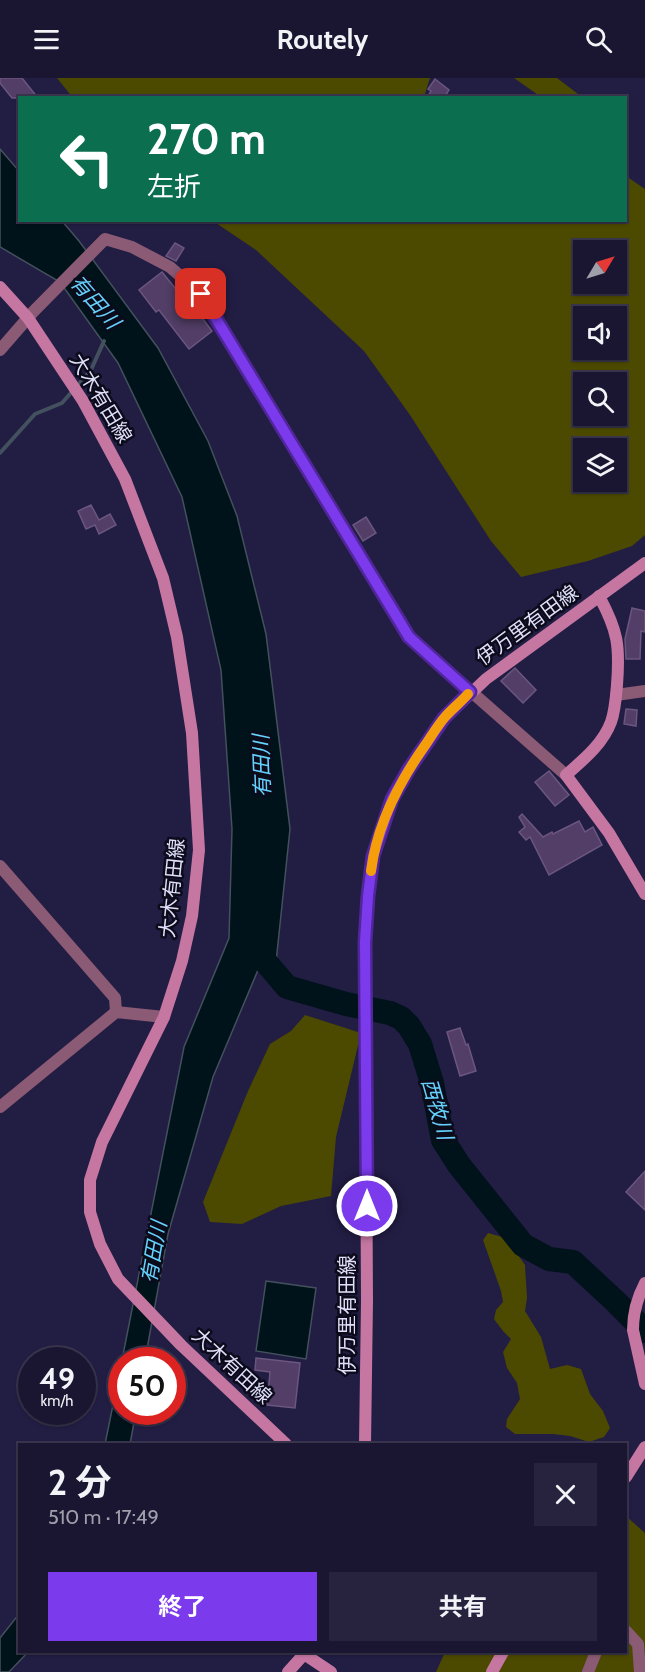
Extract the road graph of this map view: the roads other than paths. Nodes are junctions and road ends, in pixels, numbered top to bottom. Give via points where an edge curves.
1 (0, 287) edge
2 (28, 318) junction
3 (0, 350) edge
4 (645, 563) edge
5 (599, 596) junction
6 (645, 691) edge
7 (470, 692) junction
8 (616, 695) junction
9 (566, 775) junction
10 (0, 866) edge
11 (645, 894) edge
12 (116, 1012) junction
13 (164, 1017) junction
14 (0, 1107) edge
15 (645, 1283) edge
16 (645, 1384) edge
17 (285, 1443) edge
18 (365, 1443) edge
19 (645, 1447) edge
20 (627, 1475) edge
21 (627, 1632) edge
22 (305, 1653) edge
23 (502, 1653) edge
24 (596, 1653) edge
25 (288, 1672) edge
26 (331, 1672) edge
27 (492, 1672) edge
28 (588, 1672) edge
29 (640, 1672) edge

1 - 2 main road, 大木有田線
2 - 3 street
2 - 7 street via 105,239 132,247 170,267 201,294 409,637
2 - 13 main road, 大木有田線 via 83,401 125,479 163,578 177,637 192,733 199,850 192,916
4 - 5 main road, 伊万里有田線
5 - 7 main road, 伊万里有田線
5 - 8 main road, 伊万里有田線 via 617,639
6 - 8 street
7 - 9 street
7 - 18 main road, 伊万里有田線 via 444,718 409,769 392,799 373,856 365,988
8 - 9 main road, 伊万里有田線 via 611,723 595,749
9 - 11 main road via 609,833
10 - 12 street via 116,998
12 - 13 street
12 - 14 street
13 - 17 main road, 大木有田線 via 102,1142 90,1180 90,1212 100,1244 118,1279
15 - 16 main road via 635,1306 633,1330
19 - 20 main road
21 - 29 street via 638,1644
22 - 25 main road
22 - 26 main road
23 - 27 main road
24 - 28 street

